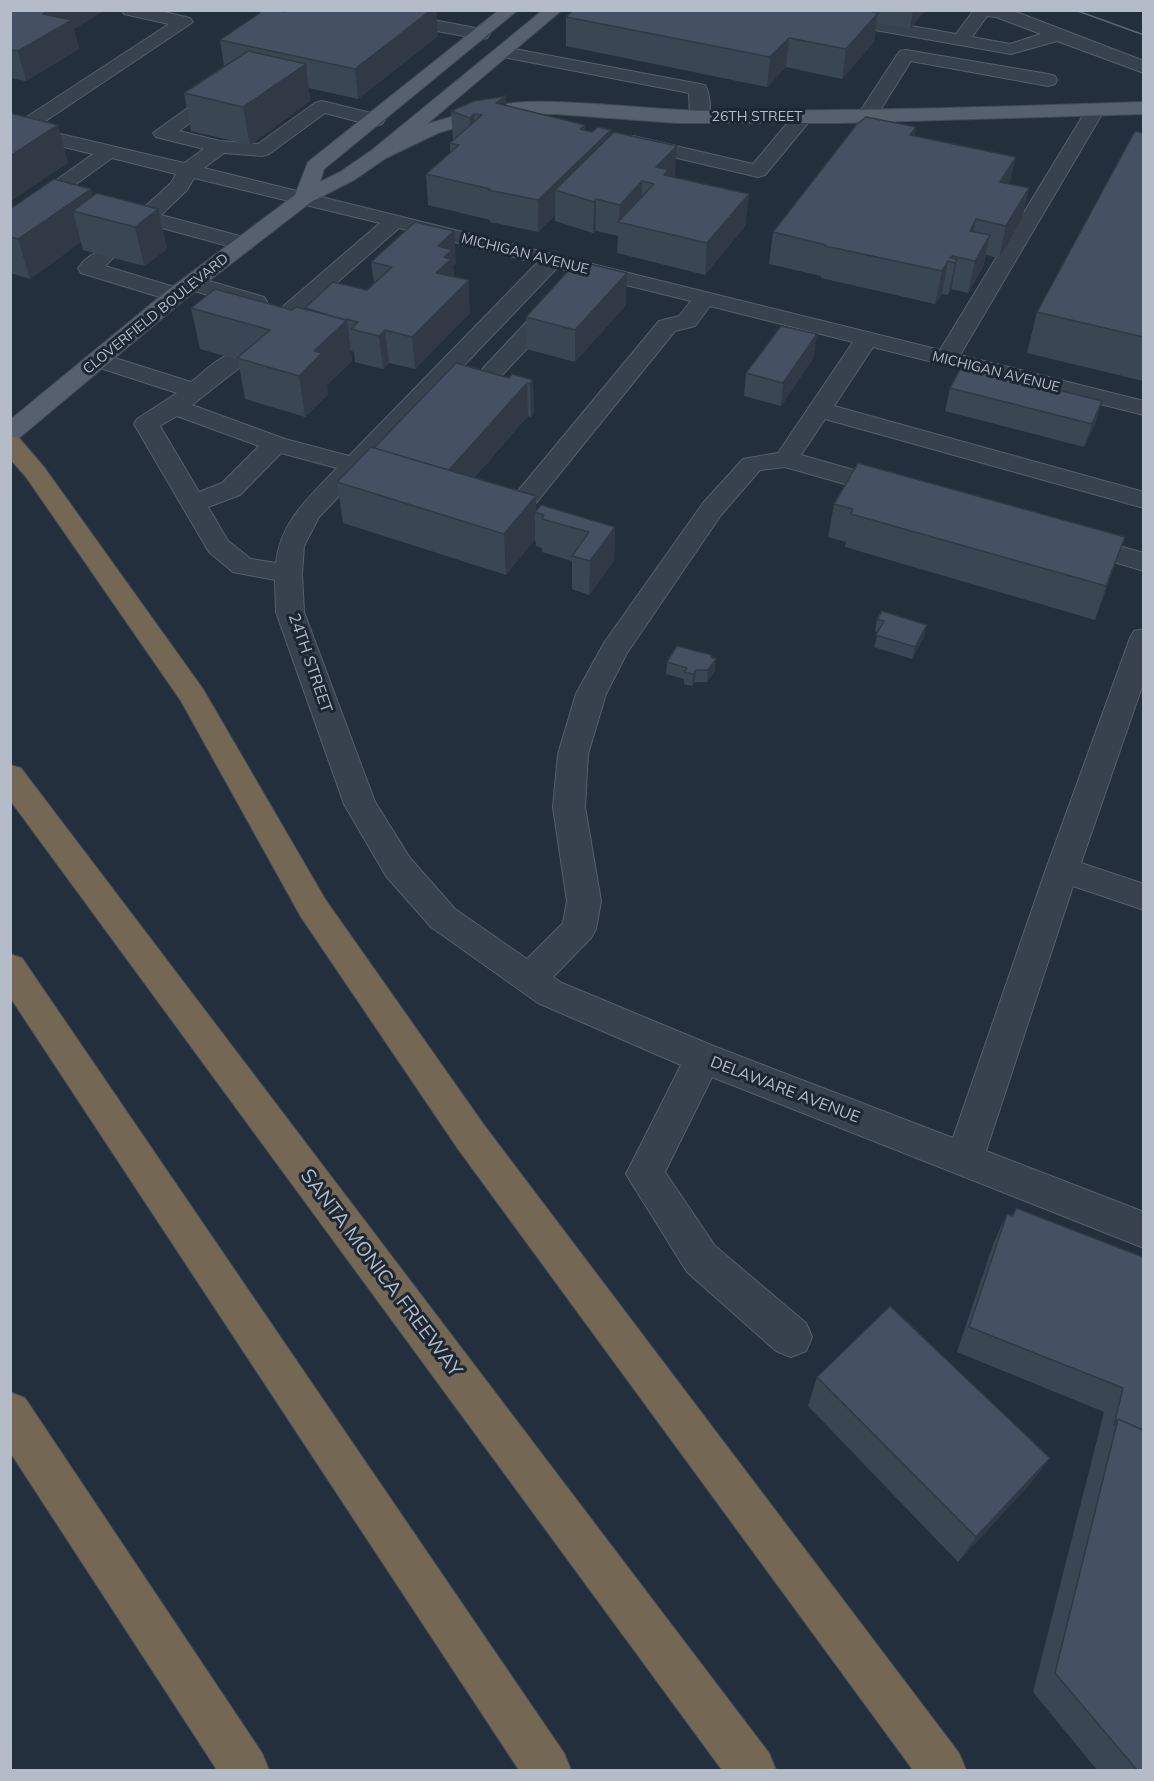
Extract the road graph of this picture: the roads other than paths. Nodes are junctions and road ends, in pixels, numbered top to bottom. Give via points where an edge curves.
1 (130, 10) edge
2 (348, 10) edge
3 (510, 10) edge
4 (554, 10) edge
5 (790, 10) edge
6 (982, 11) edge
7 (481, 34) junction
8 (1058, 35) junction
9 (960, 40) junction
10 (504, 52) junction
11 (1143, 68) edge
12 (240, 79) edge
13 (1048, 80) dead end
14 (307, 94) dead end
15 (322, 107) junction
16 (1143, 108) edge
17 (1096, 109) junction
18 (867, 116) junction
19 (700, 117) junction
20 (803, 117) junction
21 (375, 120) junction
22 (15, 129) edge
23 (619, 138) edge
24 (220, 147) junction
25 (110, 151) junction
26 (379, 154) junction
27 (188, 170) junction
28 (304, 198) junction
29 (147, 217) junction
30 (395, 221) junction
31 (10, 223) edge
32 (125, 237) edge
33 (243, 244) junction
34 (104, 256) edge
35 (551, 261) junction
36 (588, 270) junction
37 (184, 289) junction
38 (704, 299) junction
39 (290, 312) junction
40 (259, 339) edge
41 (475, 340) junction
42 (866, 340) junction
43 (513, 350) junction
44 (236, 359) edge
45 (946, 359) junction
46 (99, 360) junction
47 (481, 384) edge
48 (184, 399) junction
49 (1143, 408) edge
50 (819, 409) junction
51 (10, 433) edge
52 (10, 443) edge
53 (276, 444) junction
54 (786, 459) junction
55 (355, 465) junction
56 (920, 497) edge
57 (1143, 500) edge
58 (522, 502) edge
59 (193, 503) junction
60 (1054, 536) edge
61 (1143, 562) edge
62 (288, 574) junction
63 (1143, 638) edge
64 (1130, 719) edge
65 (10, 776) edge
66 (1062, 869) junction
67 (1143, 897) edge
68 (443, 918) joint
69 (10, 968) edge
70 (530, 978) junction
71 (703, 1058) junction
72 (964, 1160) junction
73 (1143, 1230) edge
74 (791, 1337) dead end
75 (10, 1413) edge
76 (245, 1770) edge
77 (547, 1770) edge
78 (752, 1770) edge
79 (942, 1770) edge

1 - 22 street via 184,22
2 - 7 street
3 - 7 main road
4 - 10 main road, CLOVERFIELD BOULEVARD
5 - 9 street
6 - 8 street via 999,12
6 - 9 street
7 - 21 main road
8 - 9 street via 1011,49
8 - 11 street
10 - 19 street via 698,89
10 - 26 main road, CLOVERFIELD BOULEVARD
12 - 24 street via 163,133
13 - 18 street via 906,55
14 - 15 street via 318,96
15 - 21 street
15 - 24 street via 262,150
16 - 17 main road, 26TH STREET
17 - 18 main road, 26TH STREET
17 - 45 street
18 - 20 main road, 26TH STREET
19 - 20 main road, 26TH STREET
19 - 26 main road, 26TH STREET via 555,108 488,112 431,129
20 - 23 street via 758,171
21 - 28 main road via 315,166
22 - 25 street, MICHIGAN AVENUE
24 - 27 street
25 - 27 street, MICHIGAN AVENUE
25 - 31 street
26 - 28 main road, CLOVERFIELD BOULEVARD
27 - 28 street, MICHIGAN AVENUE
27 - 29 street via 180,186
28 - 30 street, MICHIGAN AVENUE
28 - 33 main road, CLOVERFIELD BOULEVARD
29 - 32 street
29 - 33 street
30 - 35 street, MICHIGAN AVENUE
30 - 39 street
33 - 37 main road, CLOVERFIELD BOULEVARD
34 - 37 street via 89,268
35 - 36 street, MICHIGAN AVENUE
35 - 41 street, 24TH STREET
36 - 38 street, MICHIGAN AVENUE
36 - 43 street
37 - 39 street
37 - 46 main road, CLOVERFIELD BOULEVARD
38 - 42 street, MICHIGAN AVENUE
38 - 58 street via 687,321 667,326
39 - 40 street
41 - 43 street
41 - 55 street, 24TH STREET
42 - 45 street, MICHIGAN AVENUE
42 - 50 street
43 - 47 street
44 - 48 street
45 - 49 street, MICHIGAN AVENUE
46 - 48 street
46 - 51 main road, CLOVERFIELD BOULEVARD
48 - 53 street
48 - 59 street via 146,424
50 - 54 street
50 - 57 street
52 - 79 highway via 35,472 193,696 313,908 471,1137
53 - 55 street
53 - 59 street via 231,489
54 - 56 street
54 - 70 street via 752,464 712,509 614,650 591,694 573,754 569,807 584,901 579,929
55 - 62 street, 24TH STREET via 308,513 291,546
59 - 62 street via 218,546 243,566
60 - 61 street
62 - 68 street, 24TH STREET via 290,612 360,804 398,867
63 - 64 street
64 - 66 street
65 - 78 highway, SANTA MONICA FREEWAY
66 - 67 street
66 - 72 street
68 - 70 street, DELAWARE AVENUE
69 - 77 highway
70 - 71 street, DELAWARE AVENUE via 550,993
71 - 72 street, DELAWARE AVENUE
71 - 74 street via 645,1174 701,1259
72 - 73 street, DELAWARE AVENUE
75 - 76 highway

